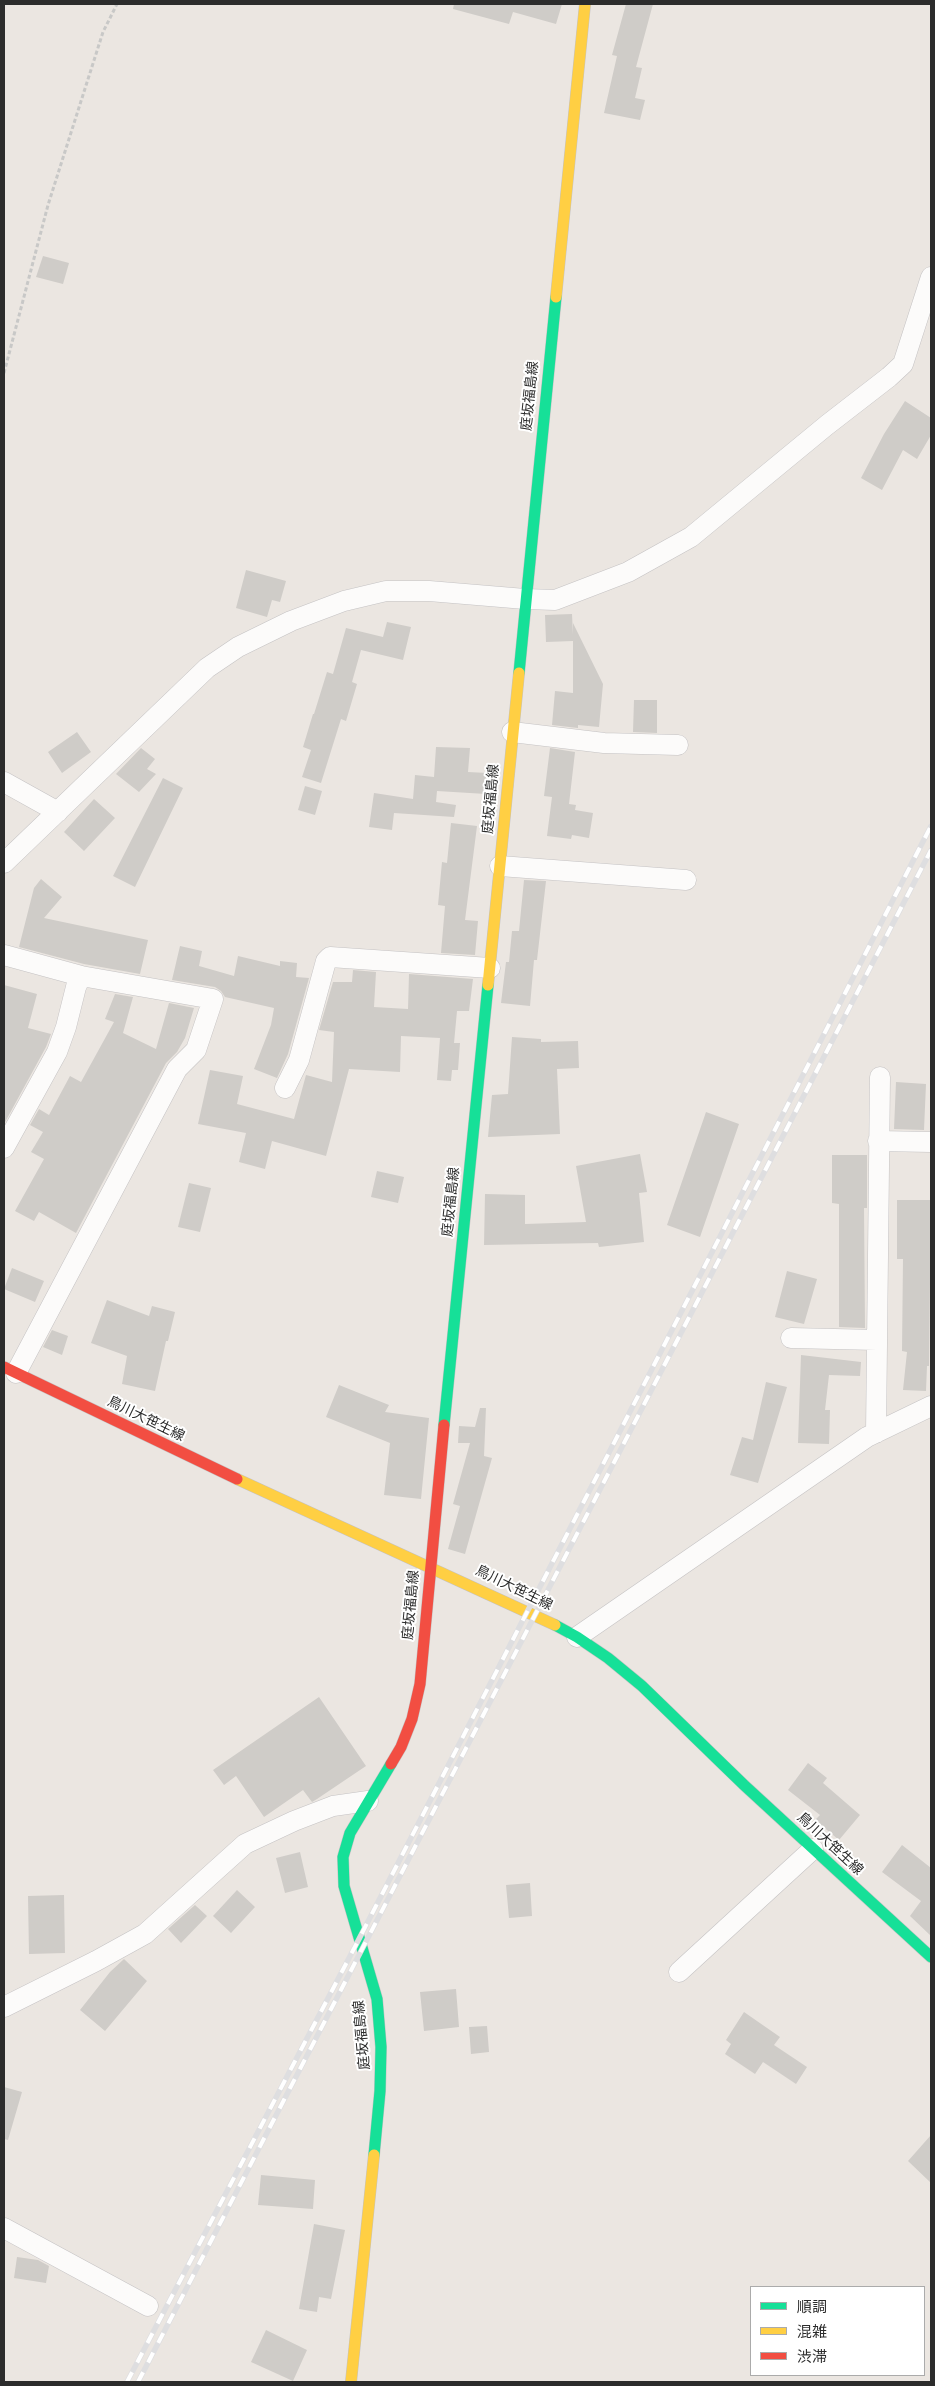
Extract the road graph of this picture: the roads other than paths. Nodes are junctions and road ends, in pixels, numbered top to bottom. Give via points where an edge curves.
1 (585, 4) edge
2 (931, 277) edge
3 (524, 599) junction
4 (512, 732) junction
5 (678, 745) dead end
6 (4, 782) edge
7 (58, 812) junction
8 (4, 863) edge
9 (500, 866) junction
10 (686, 880) dead end
11 (4, 955) edge
12 (490, 968) junction
13 (81, 976) junction
14 (880, 1077) dead end
15 (285, 1088) dead end
16 (878, 1141) junction
17 (931, 1142) edge
18 (4, 1148) edge
19 (790, 1338) dead end
20 (877, 1340) junction
21 (10, 1370) edge
22 (931, 1406) edge
23 (876, 1432) junction
24 (430, 1565) junction
25 (578, 1637) junction
26 (368, 1801) junction
27 (813, 1849) junction
28 (931, 1957) edge
29 (679, 1972) dead end
30 (4, 2007) edge
31 (4, 2228) edge
32 (148, 2306) dead end
33 (351, 2382) edge

1 - 3 main road, 庭坂福島線
2 - 3 street via 903,364 691,537 628,572 574,593 555,600
3 - 4 main road, 庭坂福島線
3 - 7 street via 429,590 386,591 344,601 291,621 238,647 207,668
4 - 5 street via 604,743
4 - 9 main road, 庭坂福島線
6 - 7 street
7 - 8 street
9 - 10 street
9 - 12 main road, 庭坂福島線
11 - 13 street
12 - 15 street via 330,957 326,961 299,1060
12 - 24 main road, 庭坂福島線
13 - 18 street via 57,1052
13 - 21 street via 213,999 196,1050 177,1069
14 - 16 street
16 - 17 street
16 - 20 street
19 - 20 street
20 - 23 street
21 - 24 main road, 鳥川大笹生線 via 228,1475
22 - 23 street
23 - 25 street
24 - 25 main road, 鳥川大笹生線
24 - 26 main road, 庭坂福島線 via 420,1684 412,1718 401,1747
25 - 27 main road, 鳥川大笹生線 via 642,1686
26 - 30 street via 333,1806 246,1844 145,1934
26 - 33 main road, 庭坂福島線 via 350,1833 343,1856 344,1886 377,2000 381,2047 380,2091
27 - 28 main road, 鳥川大笹生線
27 - 29 street
31 - 32 street

